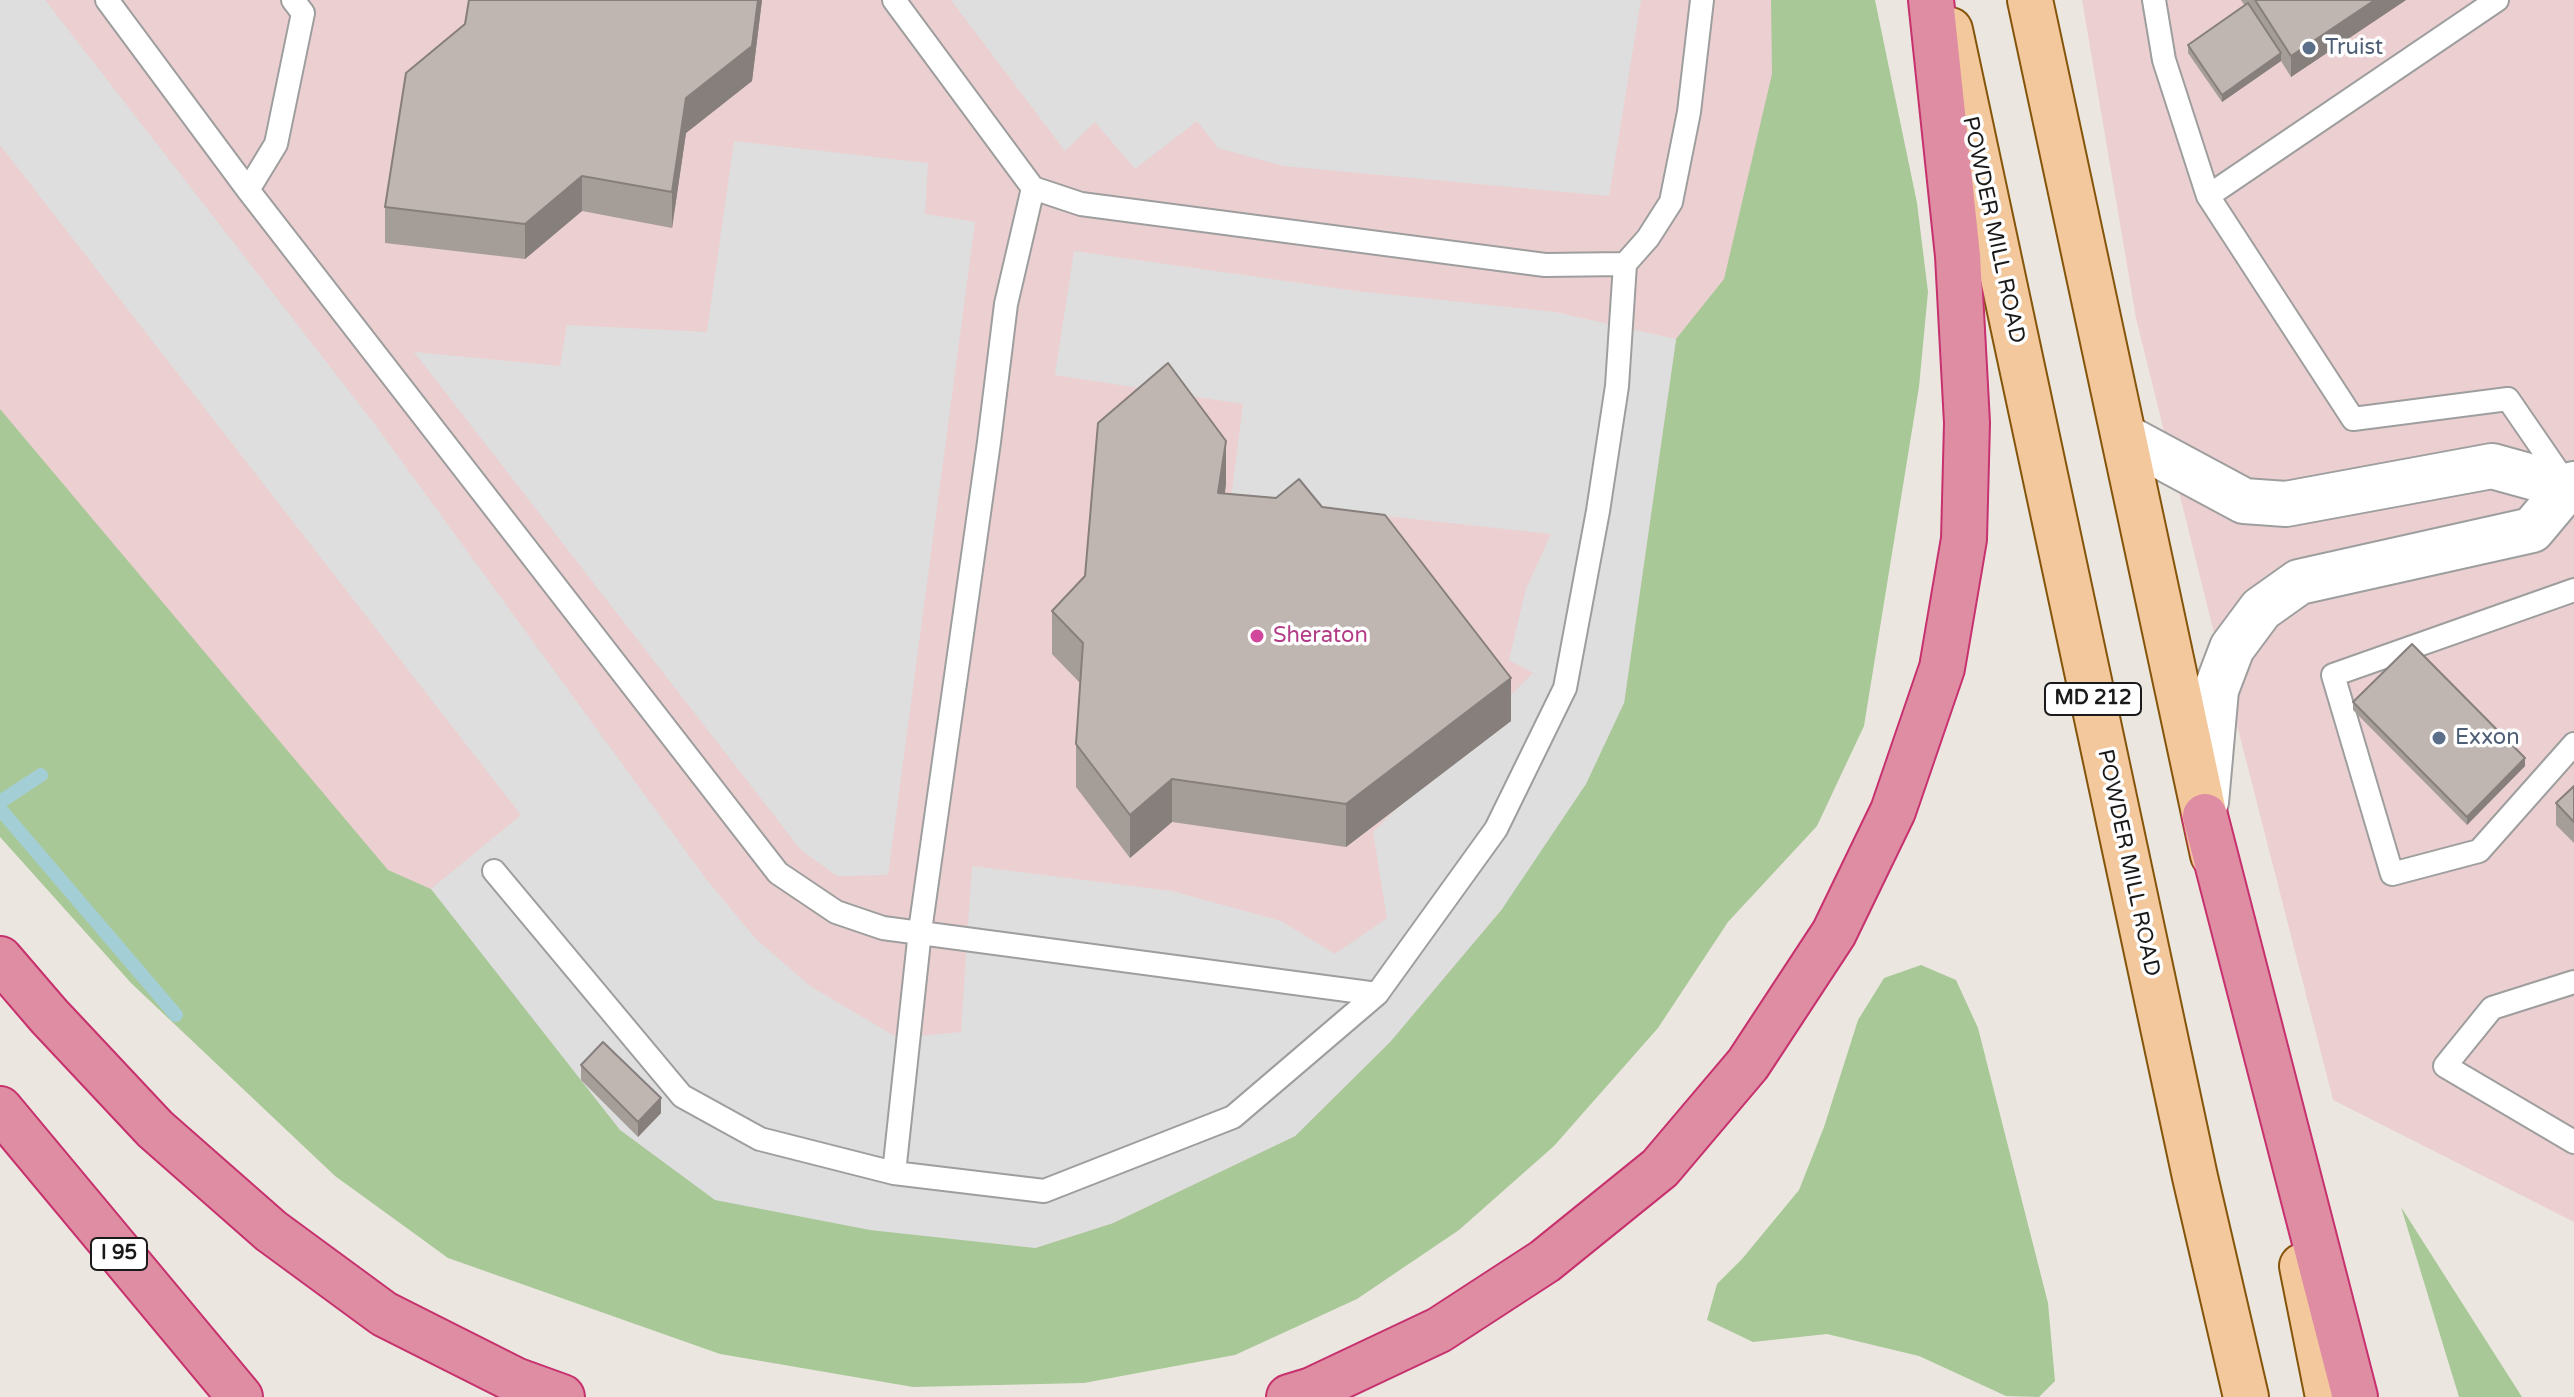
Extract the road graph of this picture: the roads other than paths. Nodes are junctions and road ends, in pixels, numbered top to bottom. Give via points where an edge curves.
1 (107, 0) edge
2 (293, 0) edge
3 (894, 0) edge
4 (1702, 0) edge
5 (1931, 0) edge
6 (1944, 0) edge
7 (2030, 0) edge
8 (2154, 0) edge
9 (2497, 0) edge
10 (1033, 188) junction
11 (248, 190) junction
12 (2208, 196) junction
13 (1625, 264) junction
14 (2125, 437) junction
15 (2572, 489) edge
16 (2574, 590) edge
17 (2574, 744) edge
18 (2205, 816) junction
19 (494, 871) dead end
20 (920, 931) junction
21 (0, 959) edge
22 (2574, 982) edge
23 (1377, 994) junction
24 (0, 1109) edge
25 (2574, 1142) edge
26 (894, 1173) junction
27 (240, 1397) edge
28 (562, 1397) edge
29 (1289, 1397) edge
30 (2246, 1397) edge
31 (2328, 1397) edge
32 (2355, 1397) edge

1 - 11 lane
2 - 11 lane via 303,13 276,144
3 - 10 lane
4 - 13 lane via 1689,112 1671,202
5 - 29 highway via 1958,256 1967,423 1964,539 1942,668 1893,811 1834,933 1748,1064 1660,1168 1545,1261 1439,1330
6 - 30 main road, POWDER MILL ROAD / MD 212
7 - 14 main road
8 - 12 lane via 2164,60
9 - 12 lane
10 - 13 lane via 1081,204 1545,265
10 - 20 lane via 1009,286
11 - 20 lane via 778,873 836,912 883,928
12 - 15 lane via 2353,419 2508,399
13 - 23 lane via 1617,386 1565,688 1496,829
14 - 15 street via 2244,501 2286,504 2492,466
14 - 18 main road
15 - 18 street via 2532,530 2299,582 2261,609 2232,648 2216,690
16 - 17 lane via 2333,675 2392,874 2479,851
18 - 31 main road
18 - 32 highway
19 - 26 lane via 682,1096 760,1139
20 - 23 lane
20 - 26 lane
21 - 28 highway via 155,1129 271,1231 384,1314 515,1380
22 - 25 lane via 2492,1008 2445,1066
23 - 26 lane via 1233,1117 1044,1191
24 - 27 highway, I 95

